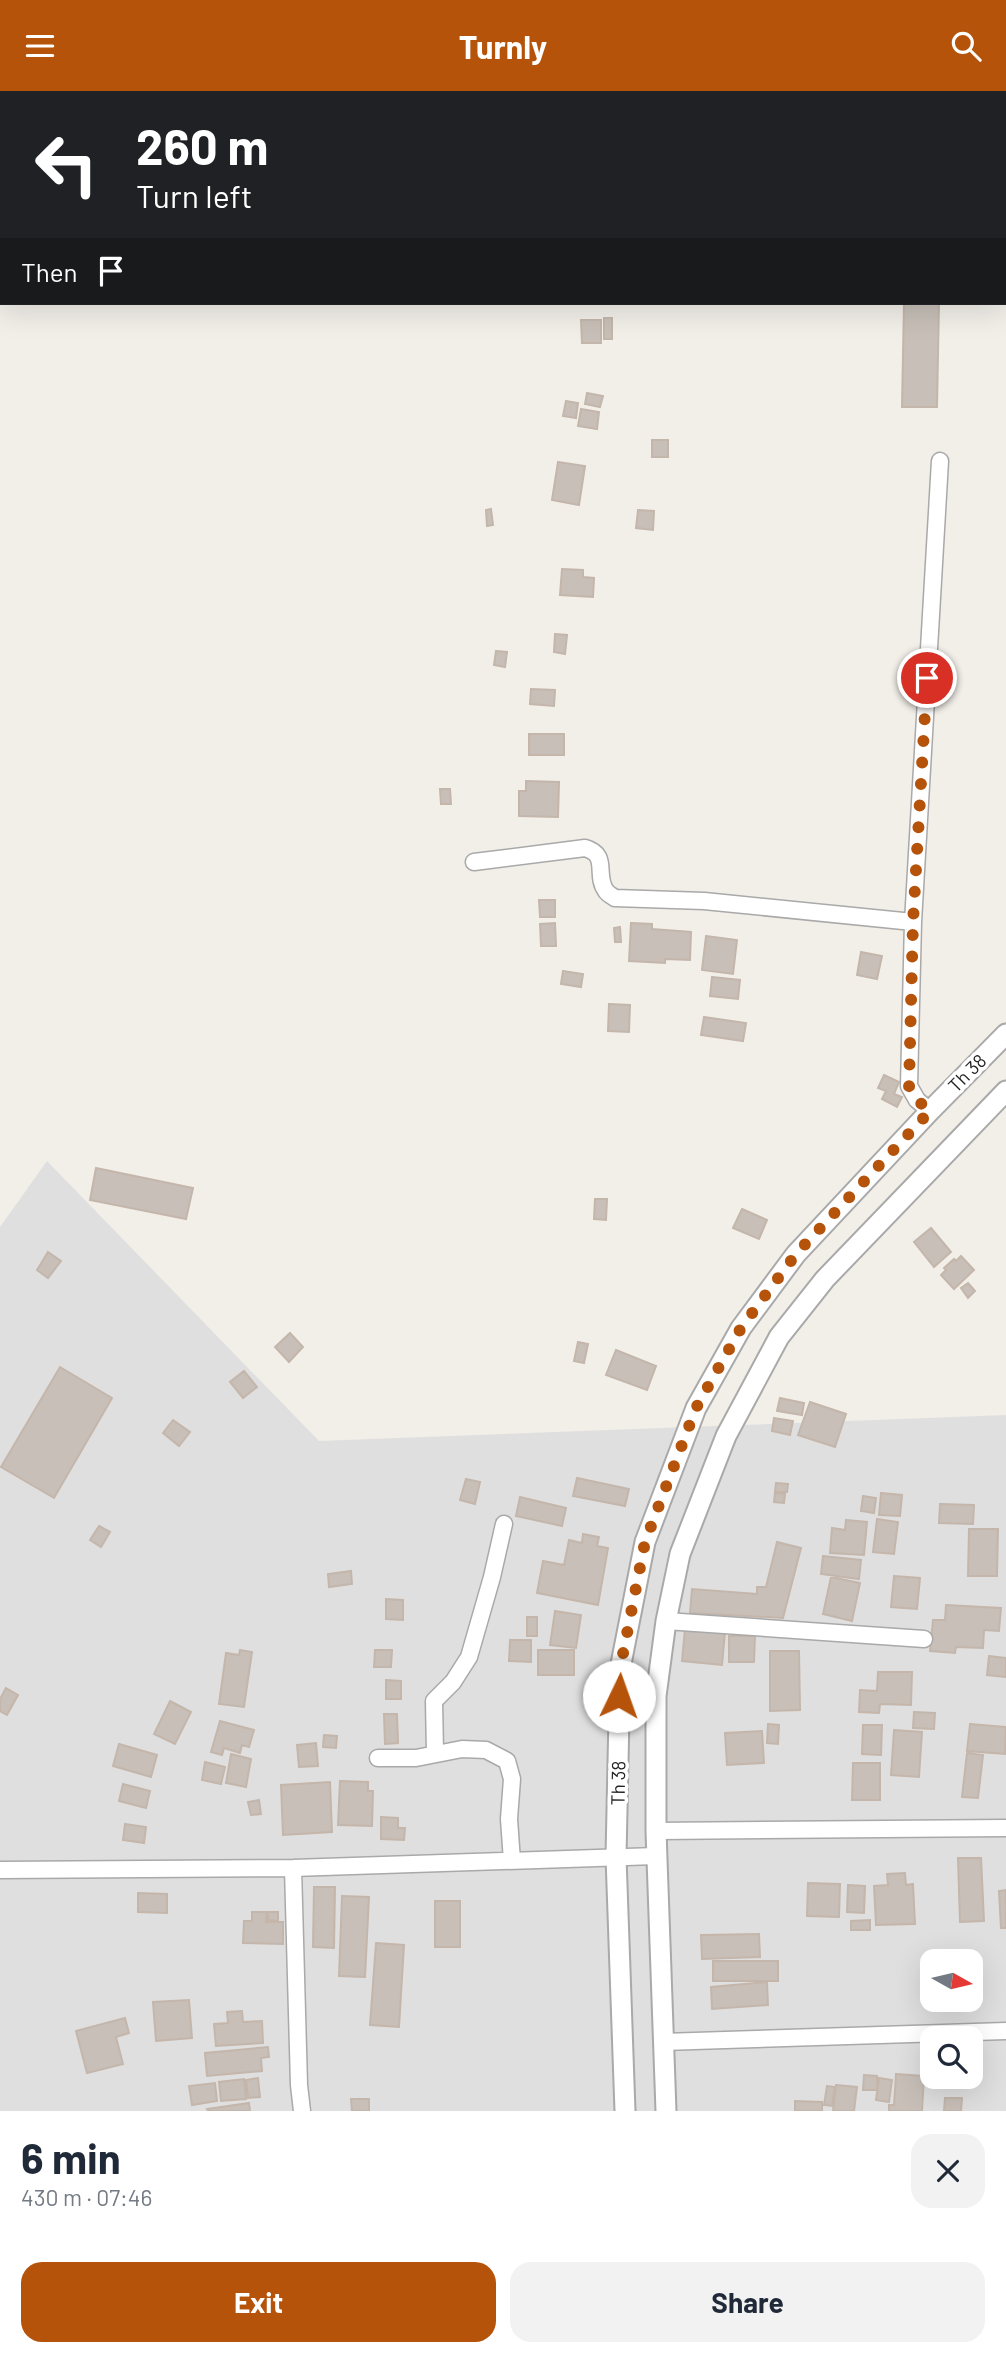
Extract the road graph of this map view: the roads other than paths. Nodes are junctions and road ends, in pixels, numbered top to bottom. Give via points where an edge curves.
1 (940, 461) dead end
2 (474, 862) dead end
3 (913, 922) junction
4 (1006, 1034) edge
5 (1006, 1091) edge
6 (930, 1111) junction
7 (504, 1524) dead end
8 (666, 1621) junction
9 (924, 1639) dead end
10 (435, 1753) junction
11 (378, 1758) dead end
12 (1006, 1828) edge
13 (656, 1831) junction
14 (656, 1856) junction
15 (616, 1857) junction
16 (512, 1861) junction
17 (293, 1868) junction
18 (0, 1870) edge
19 (1006, 2031) edge
20 (663, 2042) junction
21 (302, 2111) edge
22 (625, 2111) edge
23 (666, 2111) edge

1 - 3 street
2 - 3 street via 586,848 599,857 601,880 615,898 704,901
3 - 6 street via 909,1086
4 - 6 street, Th 38
5 - 8 street, Th 38 via 825,1279 779,1337 726,1436 680,1554
6 - 15 street, Th 38 via 796,1254 741,1328 696,1408 645,1542 620,1669
7 - 10 street via 469,1657 434,1701
8 - 9 street
8 - 13 street, Th 38 via 656,1696
10 - 11 street
10 - 16 street via 486,1750 508,1761
12 - 13 street
13 - 14 street, Th 38
14 - 15 street
14 - 20 street, Th 38
15 - 16 street
15 - 22 street, Th 38
16 - 17 street
17 - 18 street
17 - 21 street
19 - 20 street
20 - 23 street, Th 38

